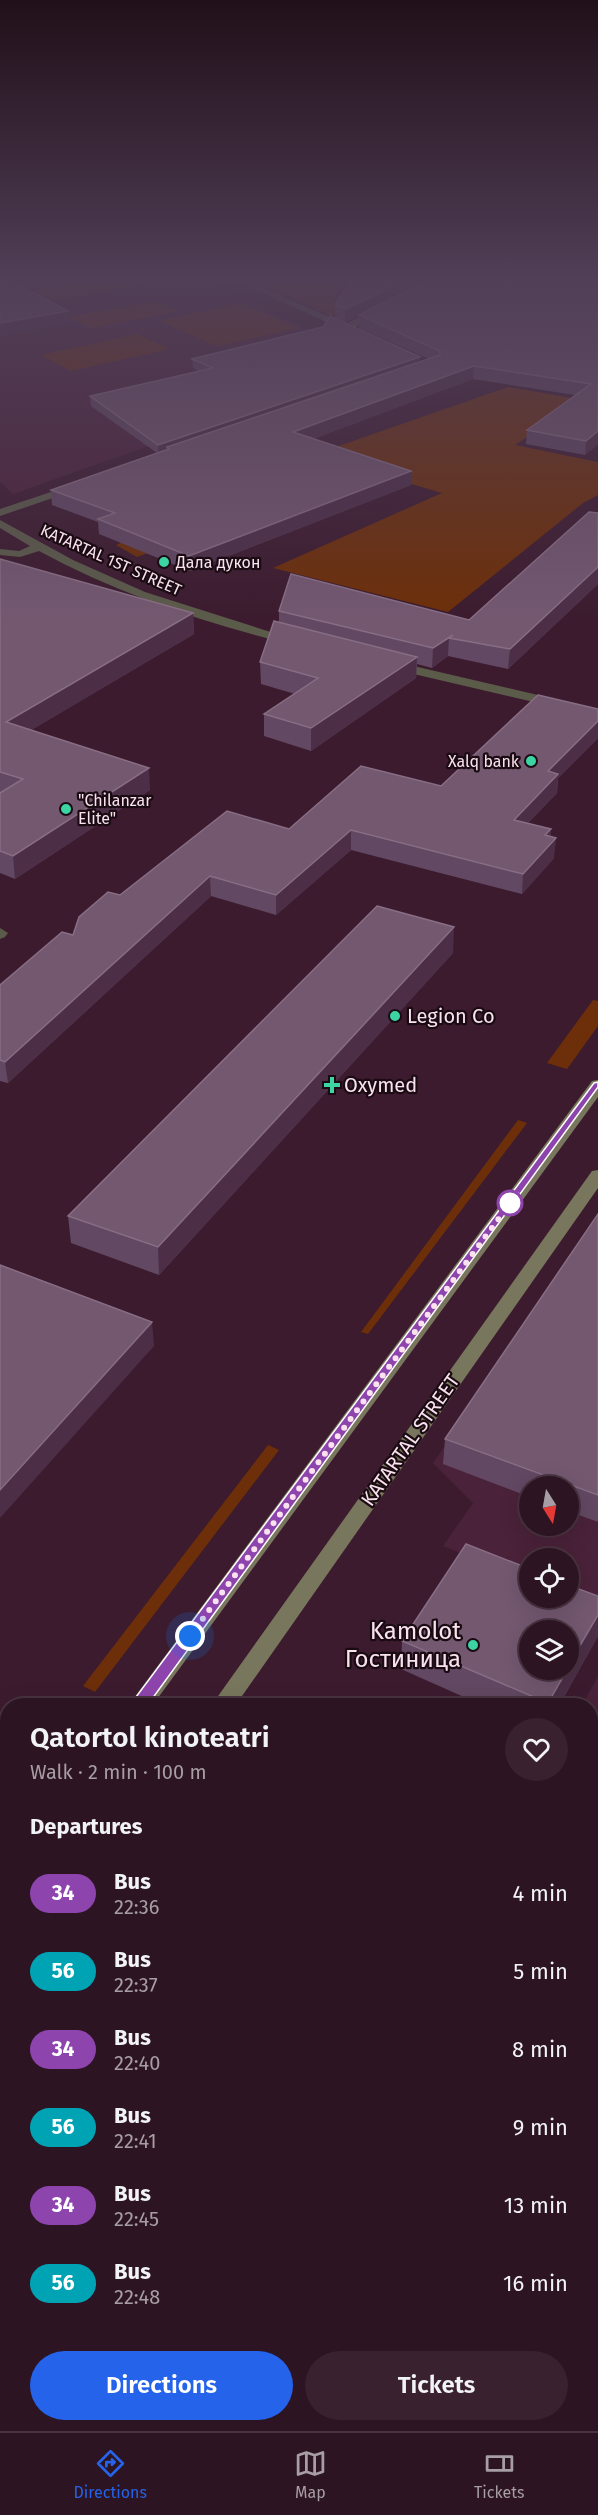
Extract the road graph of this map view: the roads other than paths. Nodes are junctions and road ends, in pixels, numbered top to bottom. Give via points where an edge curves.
1 (89, 483) edge
2 (0, 513) edge
3 (0, 522) edge
4 (38, 548) junction
5 (0, 552) edge
6 (309, 645) edge
7 (378, 662) edge
8 (598, 713) edge
9 (598, 1085) edge
10 (598, 1175) edge
11 (144, 1698) edge
12 (228, 1698) edge

1 - 2 street
3 - 4 street, KATARTAL 1ST STREET
4 - 5 street via 20,554
4 - 6 street, KATARTAL 1ST STREET via 152,600
7 - 8 street
9 - 11 main road
10 - 12 main road, KATARTAL STREET

